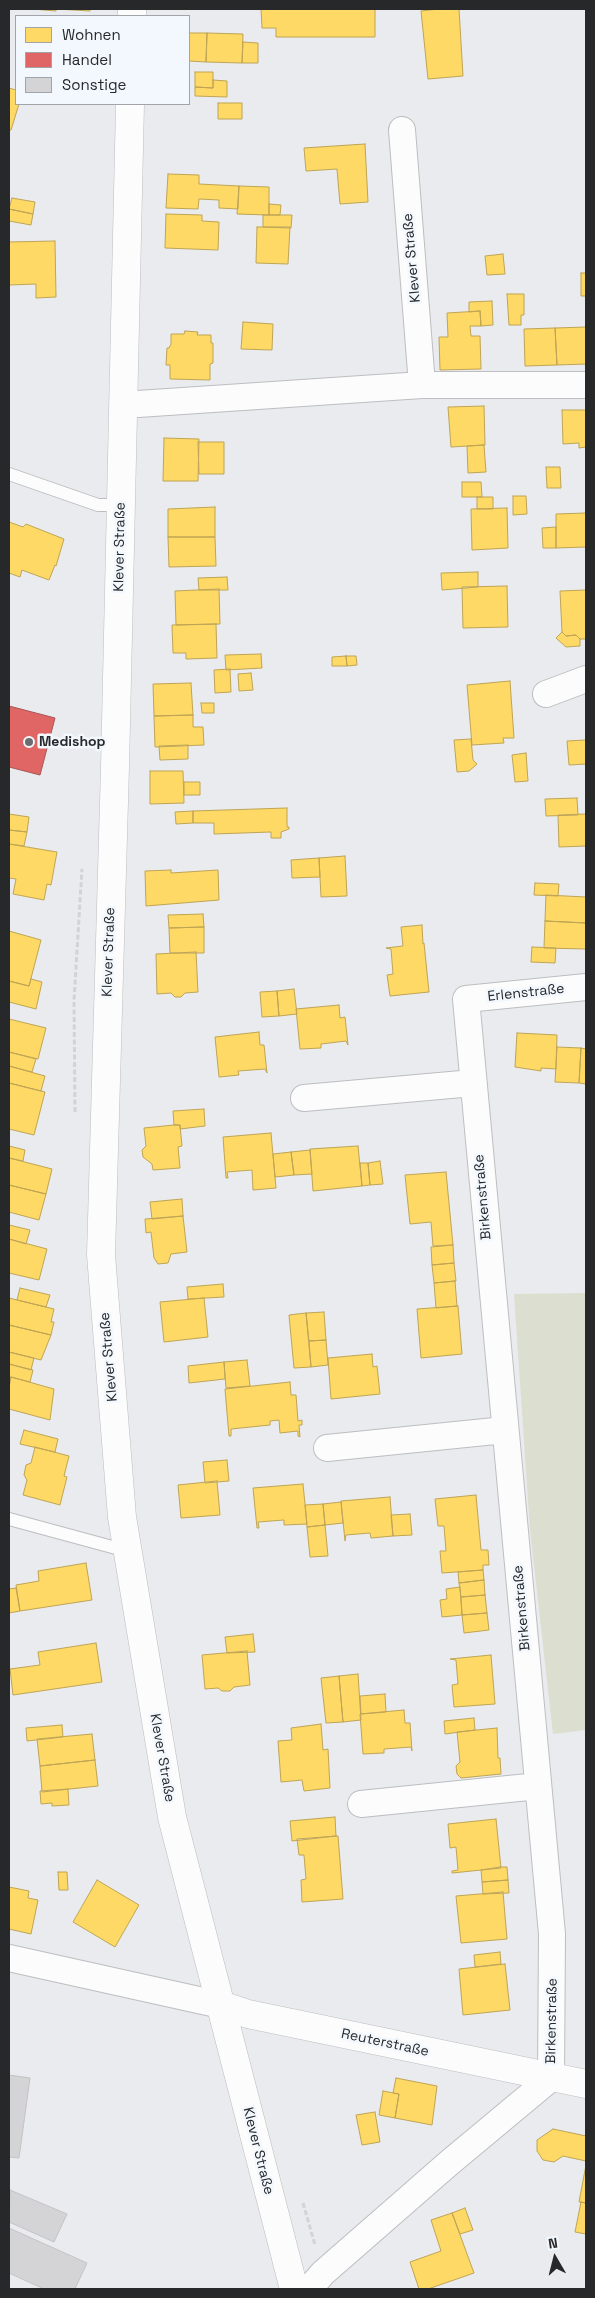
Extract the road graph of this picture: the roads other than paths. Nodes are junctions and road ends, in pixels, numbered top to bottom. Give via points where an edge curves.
1 (130, 105) edge
2 (402, 130) dead end
3 (422, 385) junction
4 (586, 385) edge
5 (123, 405) junction
6 (9, 474) edge
7 (120, 505) junction
8 (586, 678) edge
9 (546, 694) dead end
10 (586, 987) edge
11 (466, 999) joint
12 (473, 1083) junction
13 (304, 1098) dead end
14 (505, 1430) junction
15 (327, 1448) dead end
16 (9, 1519) edge
17 (127, 1551) junction
18 (538, 1786) junction
19 (361, 1804) dead end
20 (9, 1958) edge
21 (221, 2005) junction
22 (551, 2078) junction
23 (586, 2084) edge
24 (294, 2289) edge
25 (309, 2289) edge

1 - 5 street, Klever Straße
2 - 3 street, Klever Straße
3 - 4 street
3 - 5 street
5 - 7 street, Klever Straße
6 - 7 lane via 98,505
7 - 17 street, Klever Straße via 100,1255
8 - 9 street
10 - 11 street, Erlenstraße
11 - 12 street, Birkenstraße
12 - 13 street
12 - 14 street, Birkenstraße
14 - 15 street
14 - 18 street, Birkenstraße
16 - 17 lane
17 - 21 street, Klever Straße via 172,1816
18 - 19 street
18 - 22 street, Birkenstraße via 552,1934
20 - 21 street
21 - 22 street, Reuterstraße via 248,2014
21 - 24 street, Klever Straße
22 - 23 street, Reuterstraße
22 - 25 street via 434,2176

